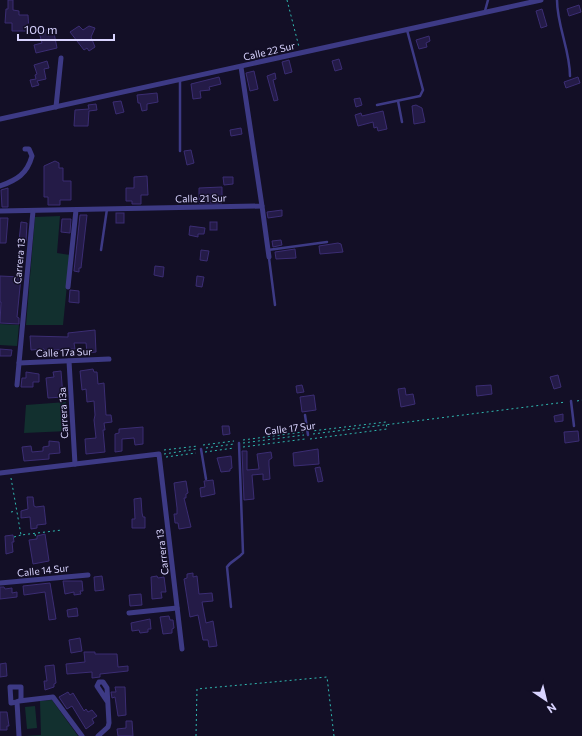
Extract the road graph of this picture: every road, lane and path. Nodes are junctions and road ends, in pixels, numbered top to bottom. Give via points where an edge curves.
1 (287, 0) edge
2 (488, 0) edge
3 (541, 0) edge
4 (557, 0) edge
5 (485, 12) junction
6 (407, 30) junction
7 (301, 53) junction
8 (61, 58) dead end
9 (241, 67) junction
10 (570, 76) dead end
11 (180, 80) junction
12 (398, 101) junction
13 (377, 105) dead end
14 (56, 107) junction
15 (0, 119) edge
16 (402, 122) dead end
17 (25, 149) dead end
18 (180, 151) dead end
19 (0, 186) edge
20 (262, 206) junction
21 (107, 209) junction
22 (76, 210) junction
23 (0, 211) edge
24 (33, 211) junction
25 (327, 242) dead end
26 (101, 250) dead end
27 (268, 250) junction
28 (269, 257) joint
29 (68, 287) dead end
30 (275, 305) dead end
31 (109, 359) dead end
32 (69, 361) junction
33 (19, 363) junction
34 (17, 385) dead end
35 (582, 400) edge
36 (572, 401) junction
37 (305, 415) dead end
38 (387, 425) junction
39 (574, 426) dead end
40 (387, 429) dead end
41 (308, 433) junction
42 (239, 443) junction
43 (202, 449) junction
44 (159, 452) junction
45 (75, 464) junction
46 (10, 472) junction
47 (0, 473) edge
48 (206, 479) dead end
49 (17, 510) junction
50 (11, 512) dead end
51 (62, 530) dead end
52 (35, 534) junction
53 (22, 535) junction
54 (14, 537) dead end
55 (36, 539) dead end
56 (88, 575) dead end
57 (0, 583) edge
58 (231, 607) dead end
59 (177, 608) junction
60 (129, 613) dead end
61 (182, 649) dead end
62 (107, 701) dead end
63 (19, 736) edge
64 (82, 736) edge
65 (98, 736) edge
66 (196, 736) edge
67 (334, 736) edge

1 - 7 path
2 - 5 lane
3 - 5 street, Calle 22 Sur
4 - 10 lane via 559,25
5 - 6 street, Calle 22 Sur
6 - 7 street, Calle 22 Sur
6 - 12 lane via 423,90 420,96
7 - 9 street, Calle 22 Sur
8 - 14 street
9 - 11 street, Calle 22 Sur
9 - 20 street
11 - 14 street, Calle 22 Sur
11 - 18 lane
12 - 13 lane
12 - 16 lane
14 - 15 street, Calle 22 Sur
17 - 19 street via 29,149 32,156 27,170 20,177
20 - 21 street, Calle 21 Sur
20 - 27 street
21 - 22 street, Calle 21 Sur
21 - 26 lane
22 - 24 street, Calle 21 Sur
22 - 29 street
23 - 24 street, Calle 21 Sur
24 - 33 street, Carrera 13
25 - 27 lane
27 - 28 street
28 - 30 lane
31 - 32 street, Calle 17a Sur
32 - 33 street, Calle 17a Sur
32 - 45 street, Carrera 13a
33 - 34 street, Carrera 13
35 - 36 path, Calle 17 Sur
36 - 38 path, Calle 17 Sur
36 - 39 lane
37 - 41 lane
38 - 40 path
38 - 41 path, Calle 17 Sur
38 - 41 path via 386,422
41 - 42 path, Calle 17 Sur
41 - 44 path
42 - 43 path, Calle 17 Sur
42 - 58 lane via 243,553 227,567
43 - 44 path, Calle 17 Sur
43 - 48 lane
44 - 45 street
44 - 59 street, Carrera 13
45 - 46 street
46 - 47 street
46 - 49 path
49 - 50 path
49 - 53 path
51 - 52 path
52 - 53 path
52 - 55 path
53 - 54 path
56 - 57 street, Calle 14 Sur
59 - 60 street
59 - 61 street, Carrera 13
62 - 65 street via 108,727
63 - 64 street via 19,701 53,697
66 - 67 path via 197,688 327,677

